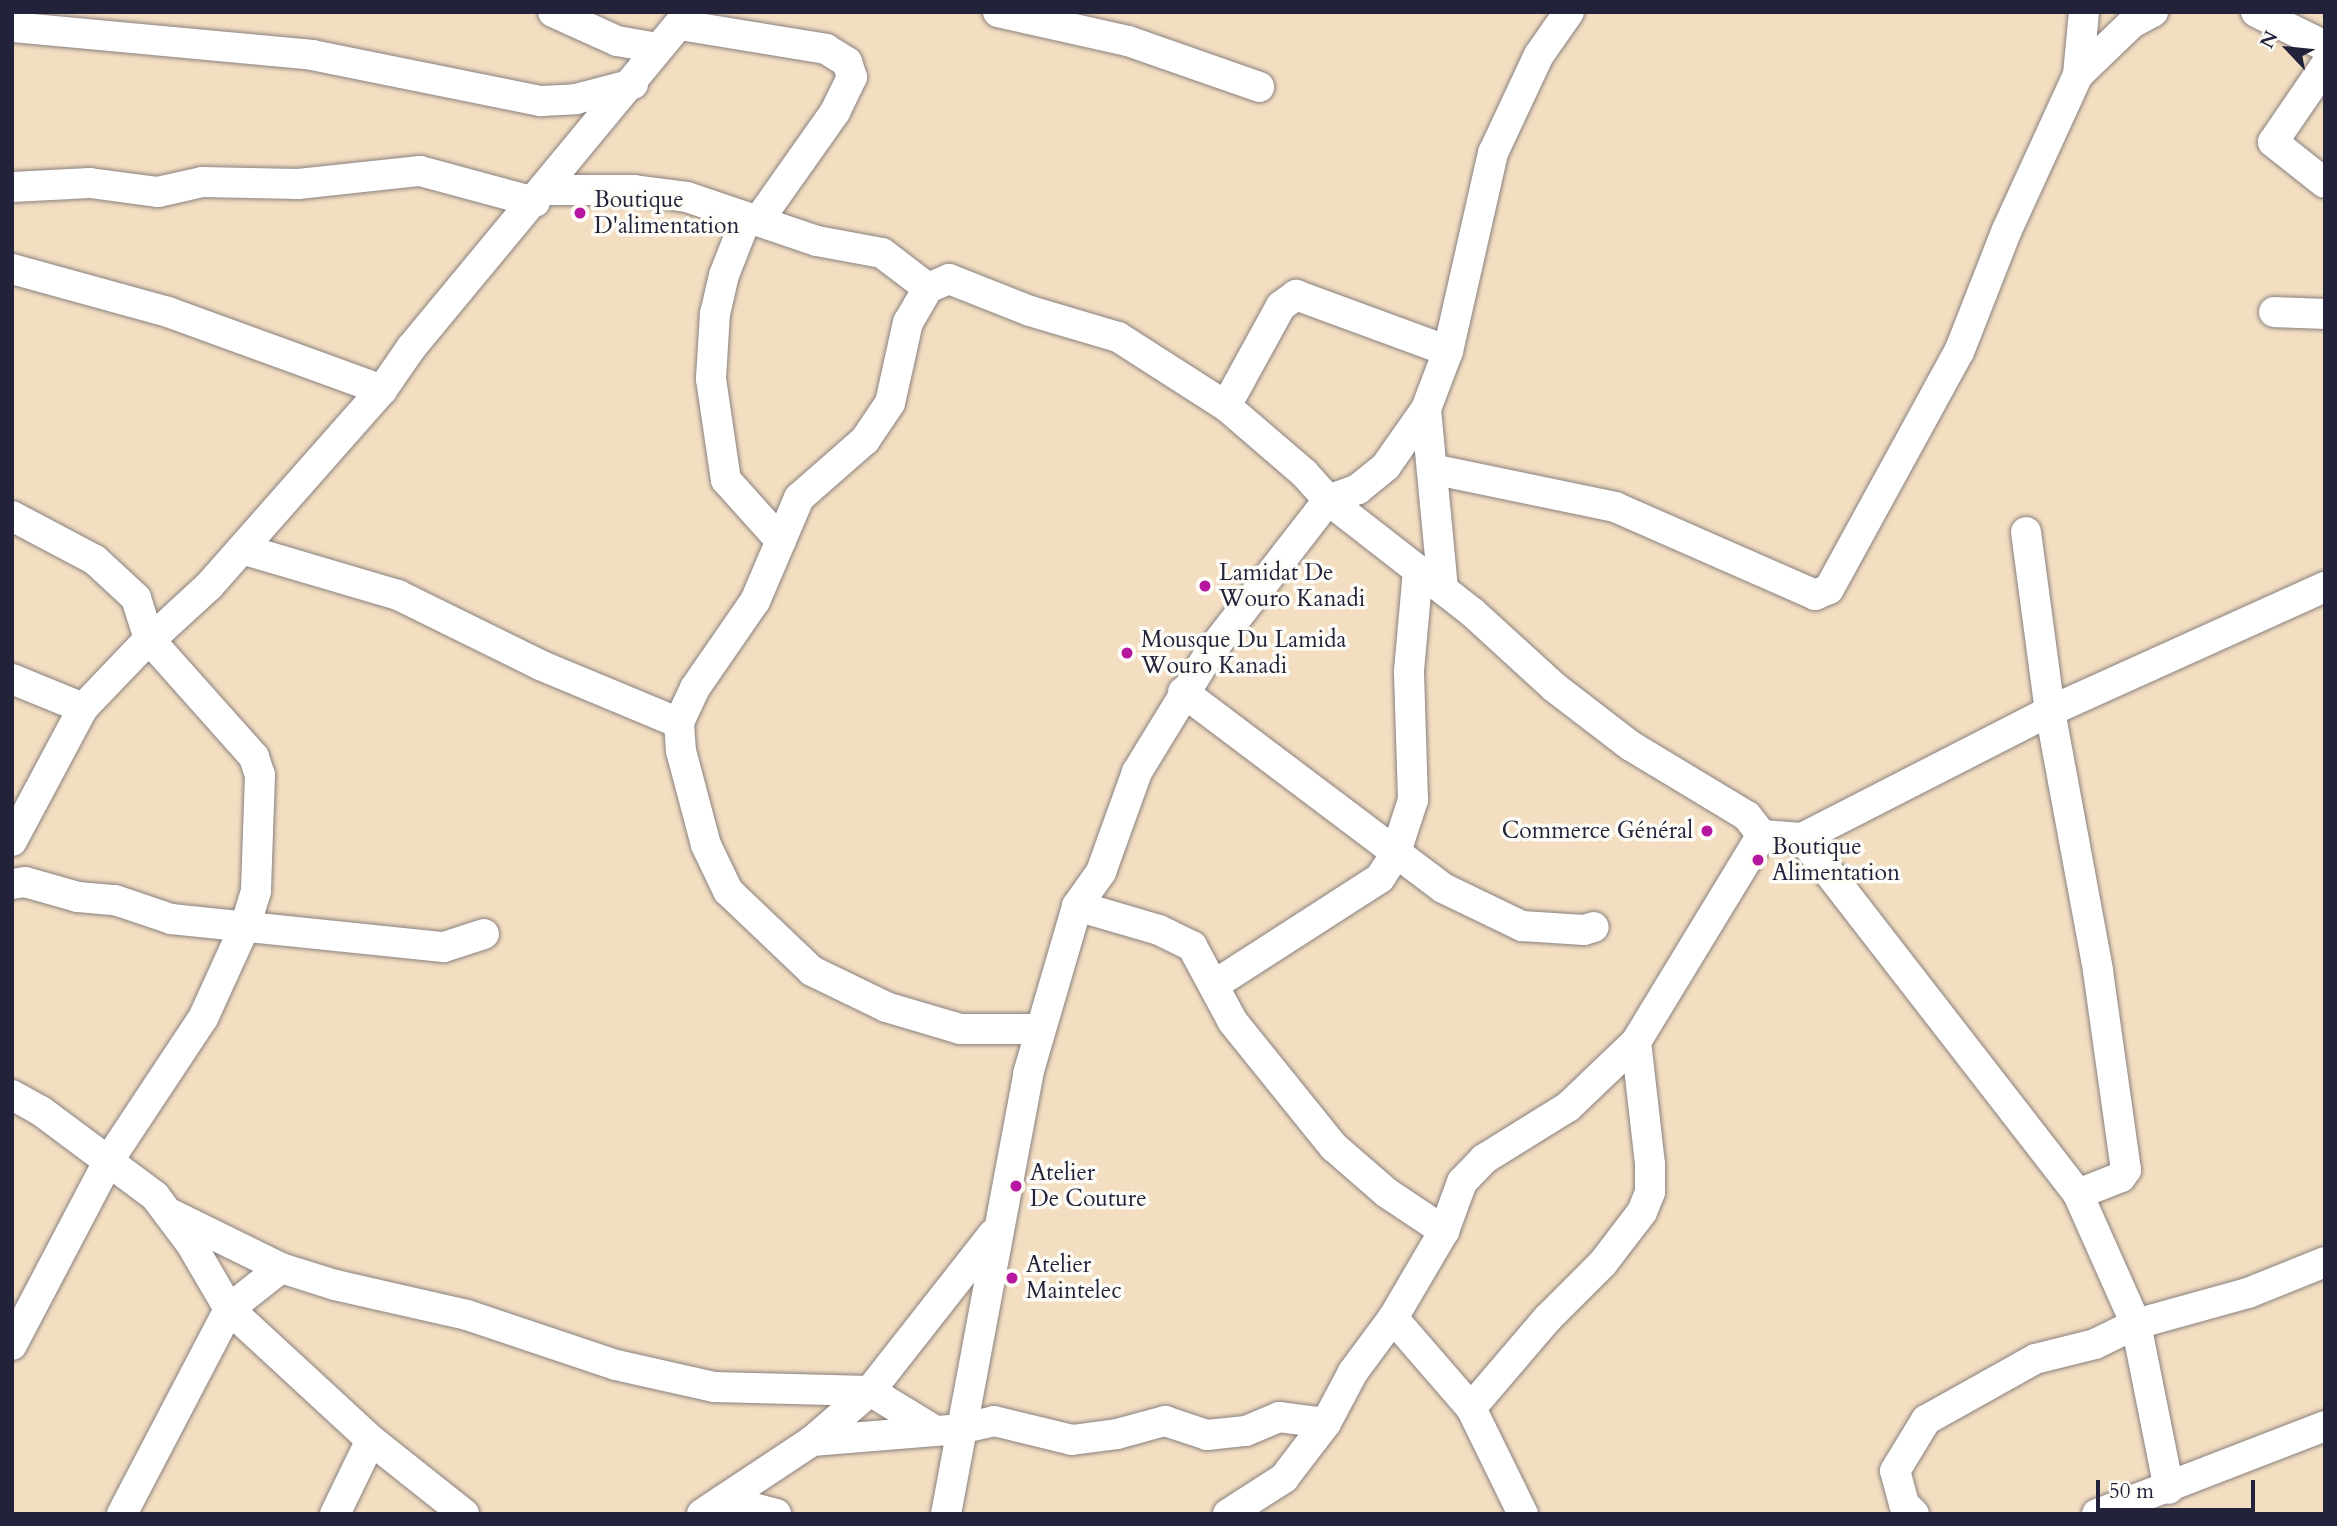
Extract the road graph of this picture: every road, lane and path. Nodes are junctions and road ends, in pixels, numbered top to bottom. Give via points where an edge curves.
1 (553, 12) edge
2 (998, 12) edge
3 (1569, 12) edge
4 (2084, 12) edge
5 (2153, 12) edge
6 (2256, 12) edge
7 (685, 18) edge
8 (12, 27) edge
9 (657, 48) junction
10 (2323, 66) edge
11 (2078, 75) junction
12 (633, 84) junction
13 (1259, 87) dead end
14 (2325, 183) edge
15 (12, 187) edge
16 (540, 196) junction
17 (752, 220) junction
18 (12, 269) edge
19 (928, 288) junction
20 (2274, 312) dead end
21 (2325, 314) edge
22 (1448, 351) junction
23 (382, 390) junction
24 (1226, 406) junction
25 (1426, 409) junction
26 (1432, 469) junction
27 (1328, 500) junction
28 (12, 516) edge
29 (2026, 532) dead end
30 (781, 541) junction
31 (242, 549) junction
32 (1418, 570) junction
33 (2325, 587) edge
34 (1443, 589) junction
35 (149, 639) junction
36 (12, 679) edge
37 (1183, 692) junction
38 (83, 708) junction
39 (2050, 711) junction
40 (679, 723) junction
41 (1762, 835) junction
42 (1802, 838) junction
43 (12, 841) edge
44 (1395, 855) junction
45 (12, 884) edge
46 (1077, 906) junction
47 (245, 926) junction
48 (1594, 927) dead end
49 (484, 934) dead end
50 (1214, 985) junction
51 (1039, 1029) junction
52 (1636, 1042) junction
53 (12, 1095) edge
54 (110, 1160) junction
55 (2078, 1194) junction
56 (171, 1214) junction
57 (996, 1230) junction
58 (1444, 1231) junction
59 (2325, 1262) edge
60 (281, 1268) junction
61 (229, 1310) junction
62 (1394, 1318) junction
63 (2136, 1324) junction
64 (12, 1345) edge
65 (870, 1391) junction
66 (1471, 1408) junction
67 (1326, 1423) junction
68 (2325, 1426) edge
69 (947, 1430) junction
70 (371, 1440) junction
71 (812, 1441) junction
72 (2161, 1499) edge
73 (712, 1507) edge
74 (122, 1514) edge
75 (335, 1514) edge
76 (464, 1514) edge
77 (776, 1514) edge
78 (946, 1514) edge
79 (1228, 1514) edge
80 (1523, 1514) edge
81 (1914, 1514) edge
82 (2097, 1514) edge

1 - 9 street via 617,41
2 - 13 street via 1128,41
3 - 22 street via 1539,55 1493,153
4 - 11 street
5 - 11 street via 2132,23
6 - 10 street
7 - 9 street
7 - 17 street via 825,49 847,62 852,76 835,112
8 - 12 street via 312,55 541,101 576,99
9 - 12 street
10 - 14 street via 2273,142
11 - 26 street via 2006,232 1959,352 1829,589 1815,595 1615,507
12 - 16 street
15 - 16 street via 90,183 158,192 202,182 299,184 420,171
16 - 17 street via 634,190 687,197
16 - 23 street via 411,348
17 - 19 street via 817,241 882,253
17 - 30 street via 724,275 715,313 711,379 726,480
18 - 23 street via 168,312
19 - 24 street via 948,279 1030,311 1118,337
19 - 30 street via 908,322 890,402 865,440 799,498
20 - 21 street
22 - 24 street via 1296,295 1281,306
22 - 25 street
23 - 31 street
24 - 27 street via 1304,473
25 - 26 street
25 - 27 street via 1386,466 1357,489
26 - 34 street
27 - 32 street
27 - 37 street
28 - 35 street via 95,560 136,598
29 - 39 street
30 - 40 street via 755,601 695,688
31 - 35 street via 209,586
31 - 40 street via 398,595 540,665
32 - 34 street
32 - 44 street via 1409,671 1413,800
33 - 39 street
34 - 41 street via 1511,652 1631,746 1747,816
35 - 38 street
35 - 47 street via 257,766 256,891
36 - 38 street
37 - 44 street
37 - 46 street via 1137,772 1101,872
38 - 43 street
39 - 42 street
39 - 55 street via 2098,971 2126,1170 2121,1177
40 - 51 street via 681,751 714,865 729,891 812,971 886,1007 960,1029
41 - 42 street
41 - 52 street
42 - 55 street
44 - 48 street via 1460,898 1522,926
44 - 50 street via 1380,878
45 - 47 street via 25,882 78,897 116,900 171,919
46 - 50 street via 1160,930 1192,946
46 - 51 street
47 - 49 street via 444,947
47 - 54 street via 203,1018
50 - 58 street via 1233,1023 1334,1147 1387,1193
51 - 57 street
52 - 58 street via 1568,1107 1484,1159 1462,1182
52 - 66 street via 1650,1164 1650,1192 1642,1212 1603,1263 1548,1318
53 - 54 street
54 - 56 street
54 - 64 street
55 - 63 street
56 - 60 street
56 - 61 street
57 - 65 street
57 - 69 street
58 - 62 street
59 - 63 street via 2248,1293
60 - 61 street
60 - 65 street via 467,1315 616,1365 714,1387
61 - 70 street
61 - 74 street
62 - 66 street
62 - 67 street via 1353,1372
63 - 72 street
63 - 81 street via 2095,1344 2035,1359 1926,1420 1895,1471 1904,1504
65 - 69 street
65 - 71 street
66 - 80 street
67 - 69 street via 1279,1417 1246,1431 1208,1434 1165,1421 1072,1440 994,1421
67 - 79 street via 1284,1478
68 - 72 street
69 - 71 street
69 - 78 street
70 - 75 street
70 - 76 street
71 - 73 street
72 - 82 street
73 - 77 street

